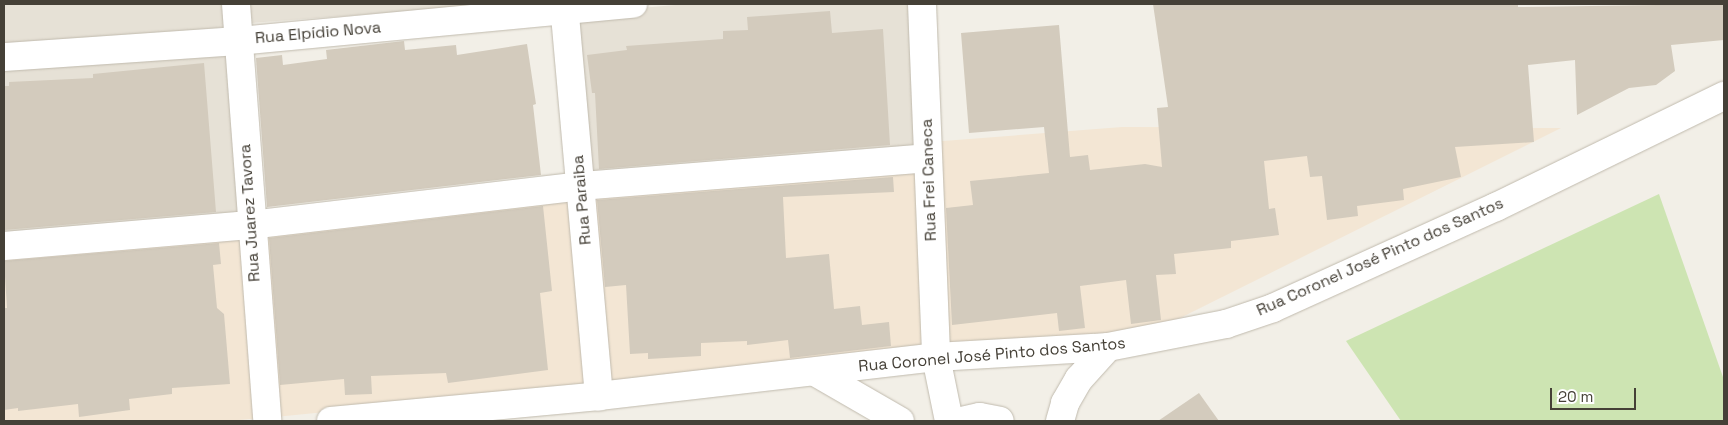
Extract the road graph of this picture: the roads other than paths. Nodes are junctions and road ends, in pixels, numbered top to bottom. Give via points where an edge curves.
1 (236, 4) edge
2 (633, 4) edge
3 (922, 4) edge
4 (564, 7) edge
5 (238, 40) junction
6 (4, 57) edge
7 (1724, 96) edge
8 (928, 158) junction
9 (581, 186) junction
10 (250, 225) junction
11 (4, 246) edge
12 (1108, 347) junction
13 (936, 357) junction
14 (815, 372) junction
15 (599, 396) junction
16 (267, 421) edge
17 (330, 421) edge
18 (900, 421) edge
19 (949, 421) edge
20 (962, 421) edge
21 (1000, 421) edge
22 (1060, 421) edge

1 - 5 street, Rua Juarez Tavora
2 - 4 street, Rua Elpídio Nova
3 - 8 street, Rua Frei Caneca
4 - 5 street, Rua Elpídio Nova
4 - 9 street, Rua Paraiba
5 - 6 street, Rua Elpídio Nova
5 - 10 street, Rua Juarez Tavora
7 - 12 street, Rua Coronel José Pinto dos Santos via 1496,207 1273,308 1226,324
8 - 9 street
8 - 13 street, Rua Frei Caneca
9 - 10 street
9 - 15 street, Rua Paraiba
10 - 11 street
10 - 16 street, Rua Juarez Tavora
12 - 13 street, Rua Coronel José Pinto dos Santos
12 - 22 street via 1079,379
13 - 14 street, Rua Coronel José Pinto dos Santos
13 - 19 street, Rua Frei Caneca
14 - 15 street, Rua Coronel José Pinto dos Santos
14 - 18 street
15 - 17 street, Rua Coronel José Pinto dos Santos
20 - 21 street via 980,417

